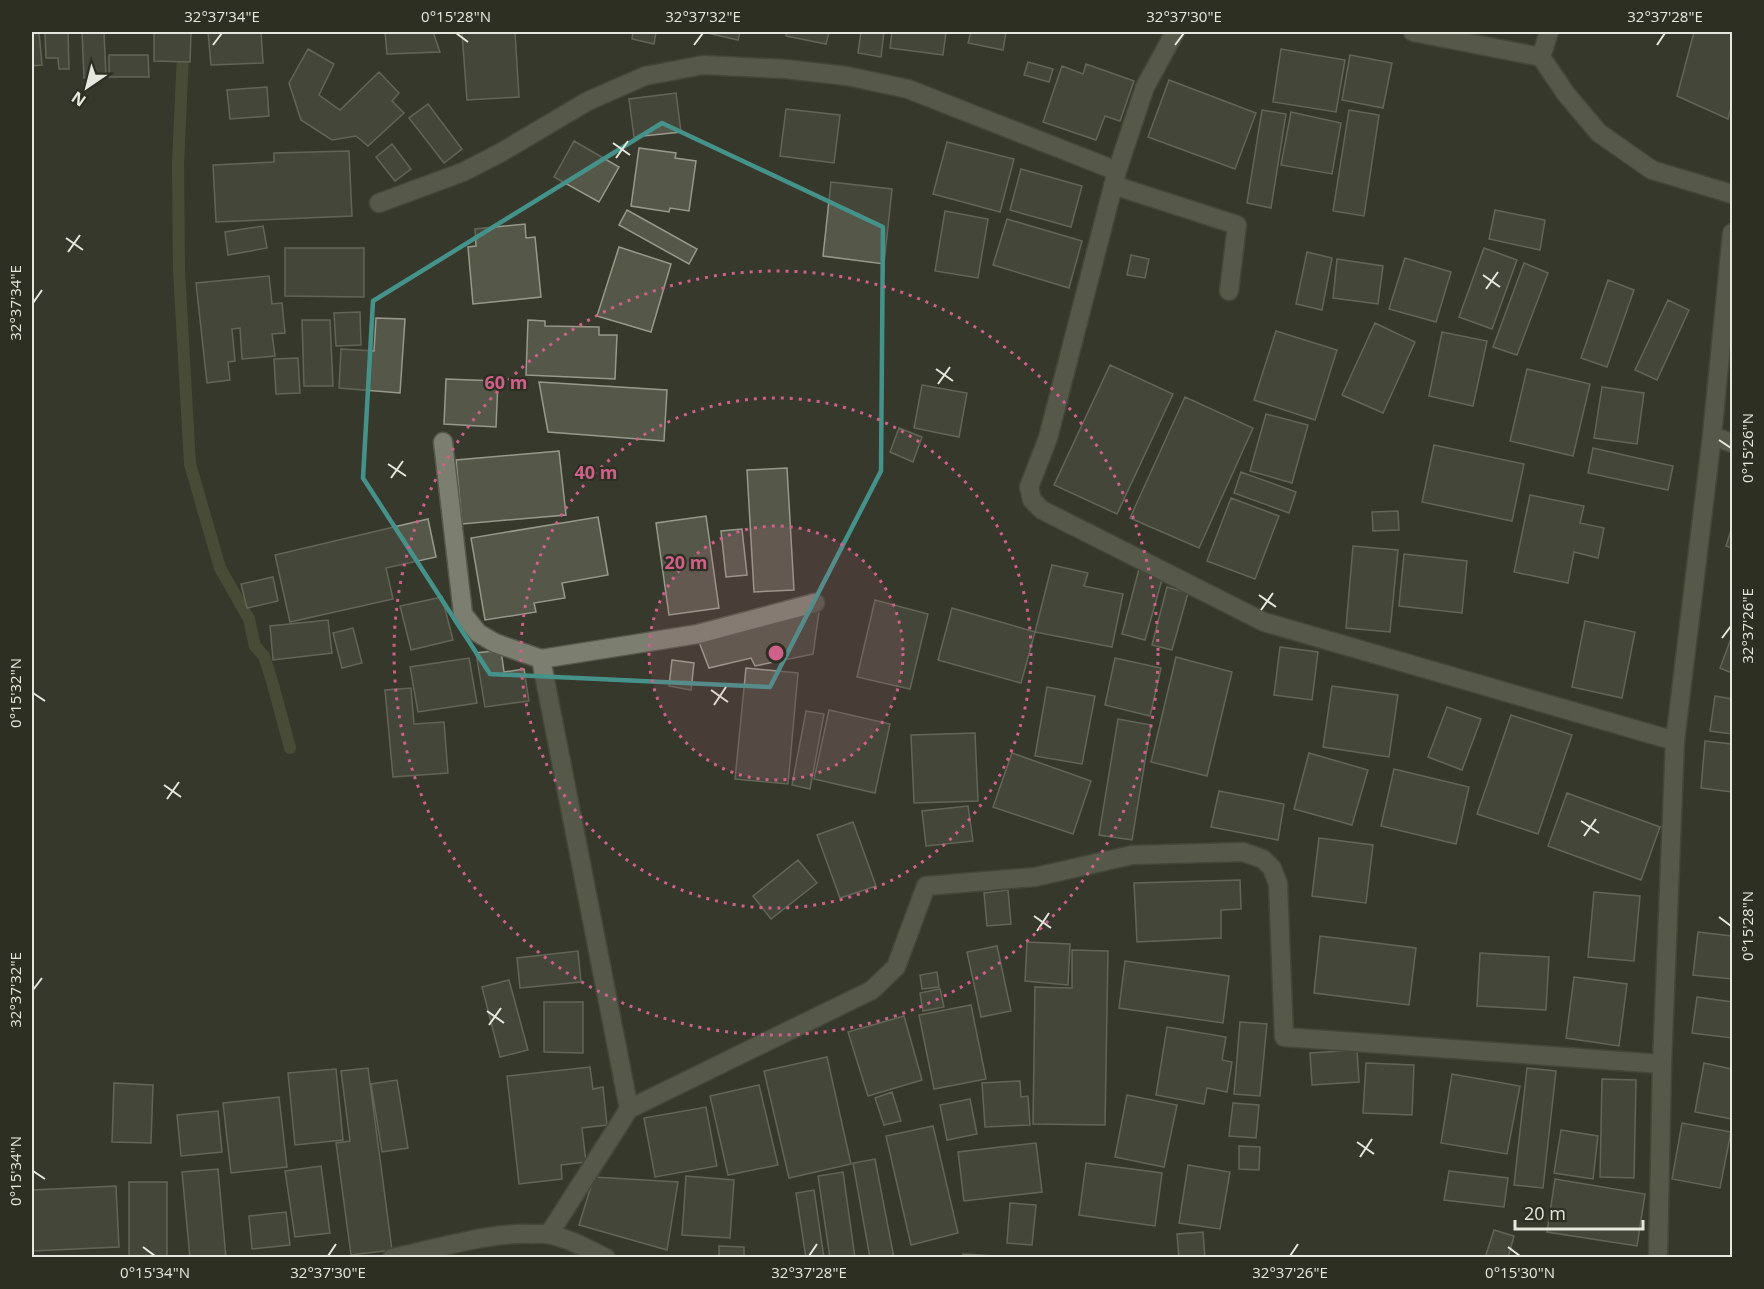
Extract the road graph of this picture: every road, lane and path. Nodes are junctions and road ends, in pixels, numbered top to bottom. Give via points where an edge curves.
1 (1175, 32) edge
2 (1413, 32) edge
3 (1548, 32) edge
4 (1541, 57) junction
5 (1115, 178) junction
6 (1732, 194) edge
7 (380, 203) dead end
8 (1732, 233) edge
9 (1229, 291) dead end
10 (1712, 436) junction
11 (443, 442) dead end
12 (1732, 443) edge
13 (814, 603) dead end
14 (541, 659) junction
15 (1675, 741) junction
16 (1662, 1064) junction
17 (629, 1109) junction
18 (549, 1234) junction
19 (392, 1257) edge
20 (606, 1257) edge
21 (1658, 1257) edge

1 - 5 street via 1145,87
2 - 4 street
3 - 4 street
4 - 6 street via 1599,133 1652,170
5 - 7 street via 908,89 847,76 703,64 645,76 588,101 463,172
5 - 9 street via 1237,225
5 - 15 street via 1048,438 1029,486 1032,500 1042,510 1264,622
8 - 10 street
10 - 12 street
10 - 15 street
11 - 14 street via 463,614 478,633 495,643
13 - 14 street via 698,634
14 - 17 street
15 - 16 street
16 - 17 street via 1284,1037 1278,884 1272,868 1243,852 1132,855 1035,877 926,886 896,967 872,990
16 - 21 street
17 - 18 street
18 - 19 street via 479,1238
18 - 20 street

